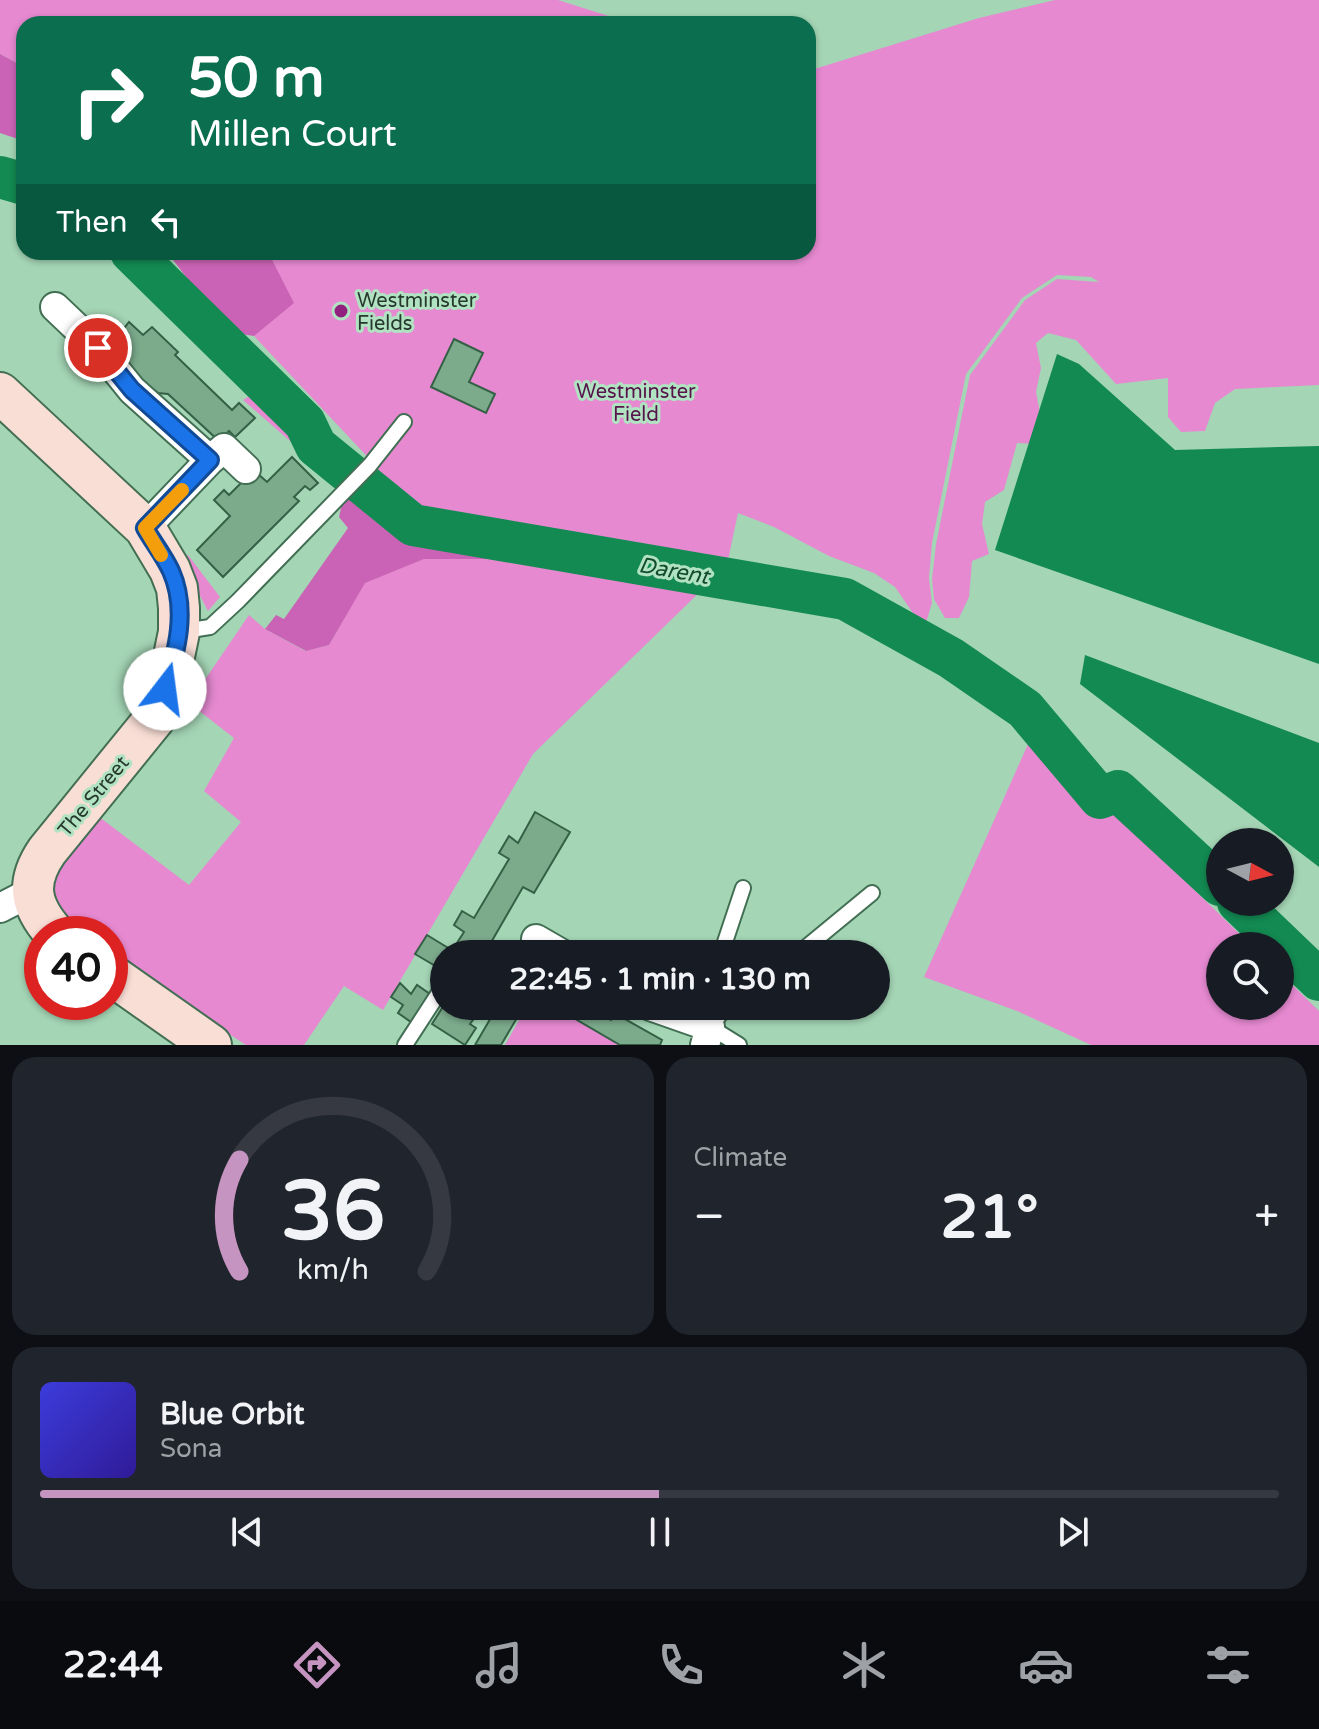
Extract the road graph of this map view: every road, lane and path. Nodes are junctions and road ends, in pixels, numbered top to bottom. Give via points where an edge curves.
1 (55, 307) dead end
2 (0, 393) edge
3 (404, 422) dead end
4 (210, 460) junction
5 (246, 469) dead end
6 (145, 528) junction
7 (179, 632) junction
8 (743, 888) dead end
9 (872, 893) dead end
10 (16, 900) edge
11 (42, 916) edge
12 (726, 940) edge
13 (815, 940) edge
14 (128, 987) edge
15 (430, 1007) edge
16 (714, 1021) edge
17 (211, 1045) edge
18 (405, 1045) edge
19 (739, 1045) edge

1 - 4 street via 132,390
2 - 6 street, The Street
3 - 7 lane via 370,465 210,627
4 - 5 street via 224,448
4 - 6 street
6 - 7 street, The Street via 177,588
7 - 10 street, The Street via 155,718 44,856
8 - 12 lane
9 - 13 lane
10 - 11 street via 36,907
14 - 17 street
15 - 18 lane
16 - 19 lane

